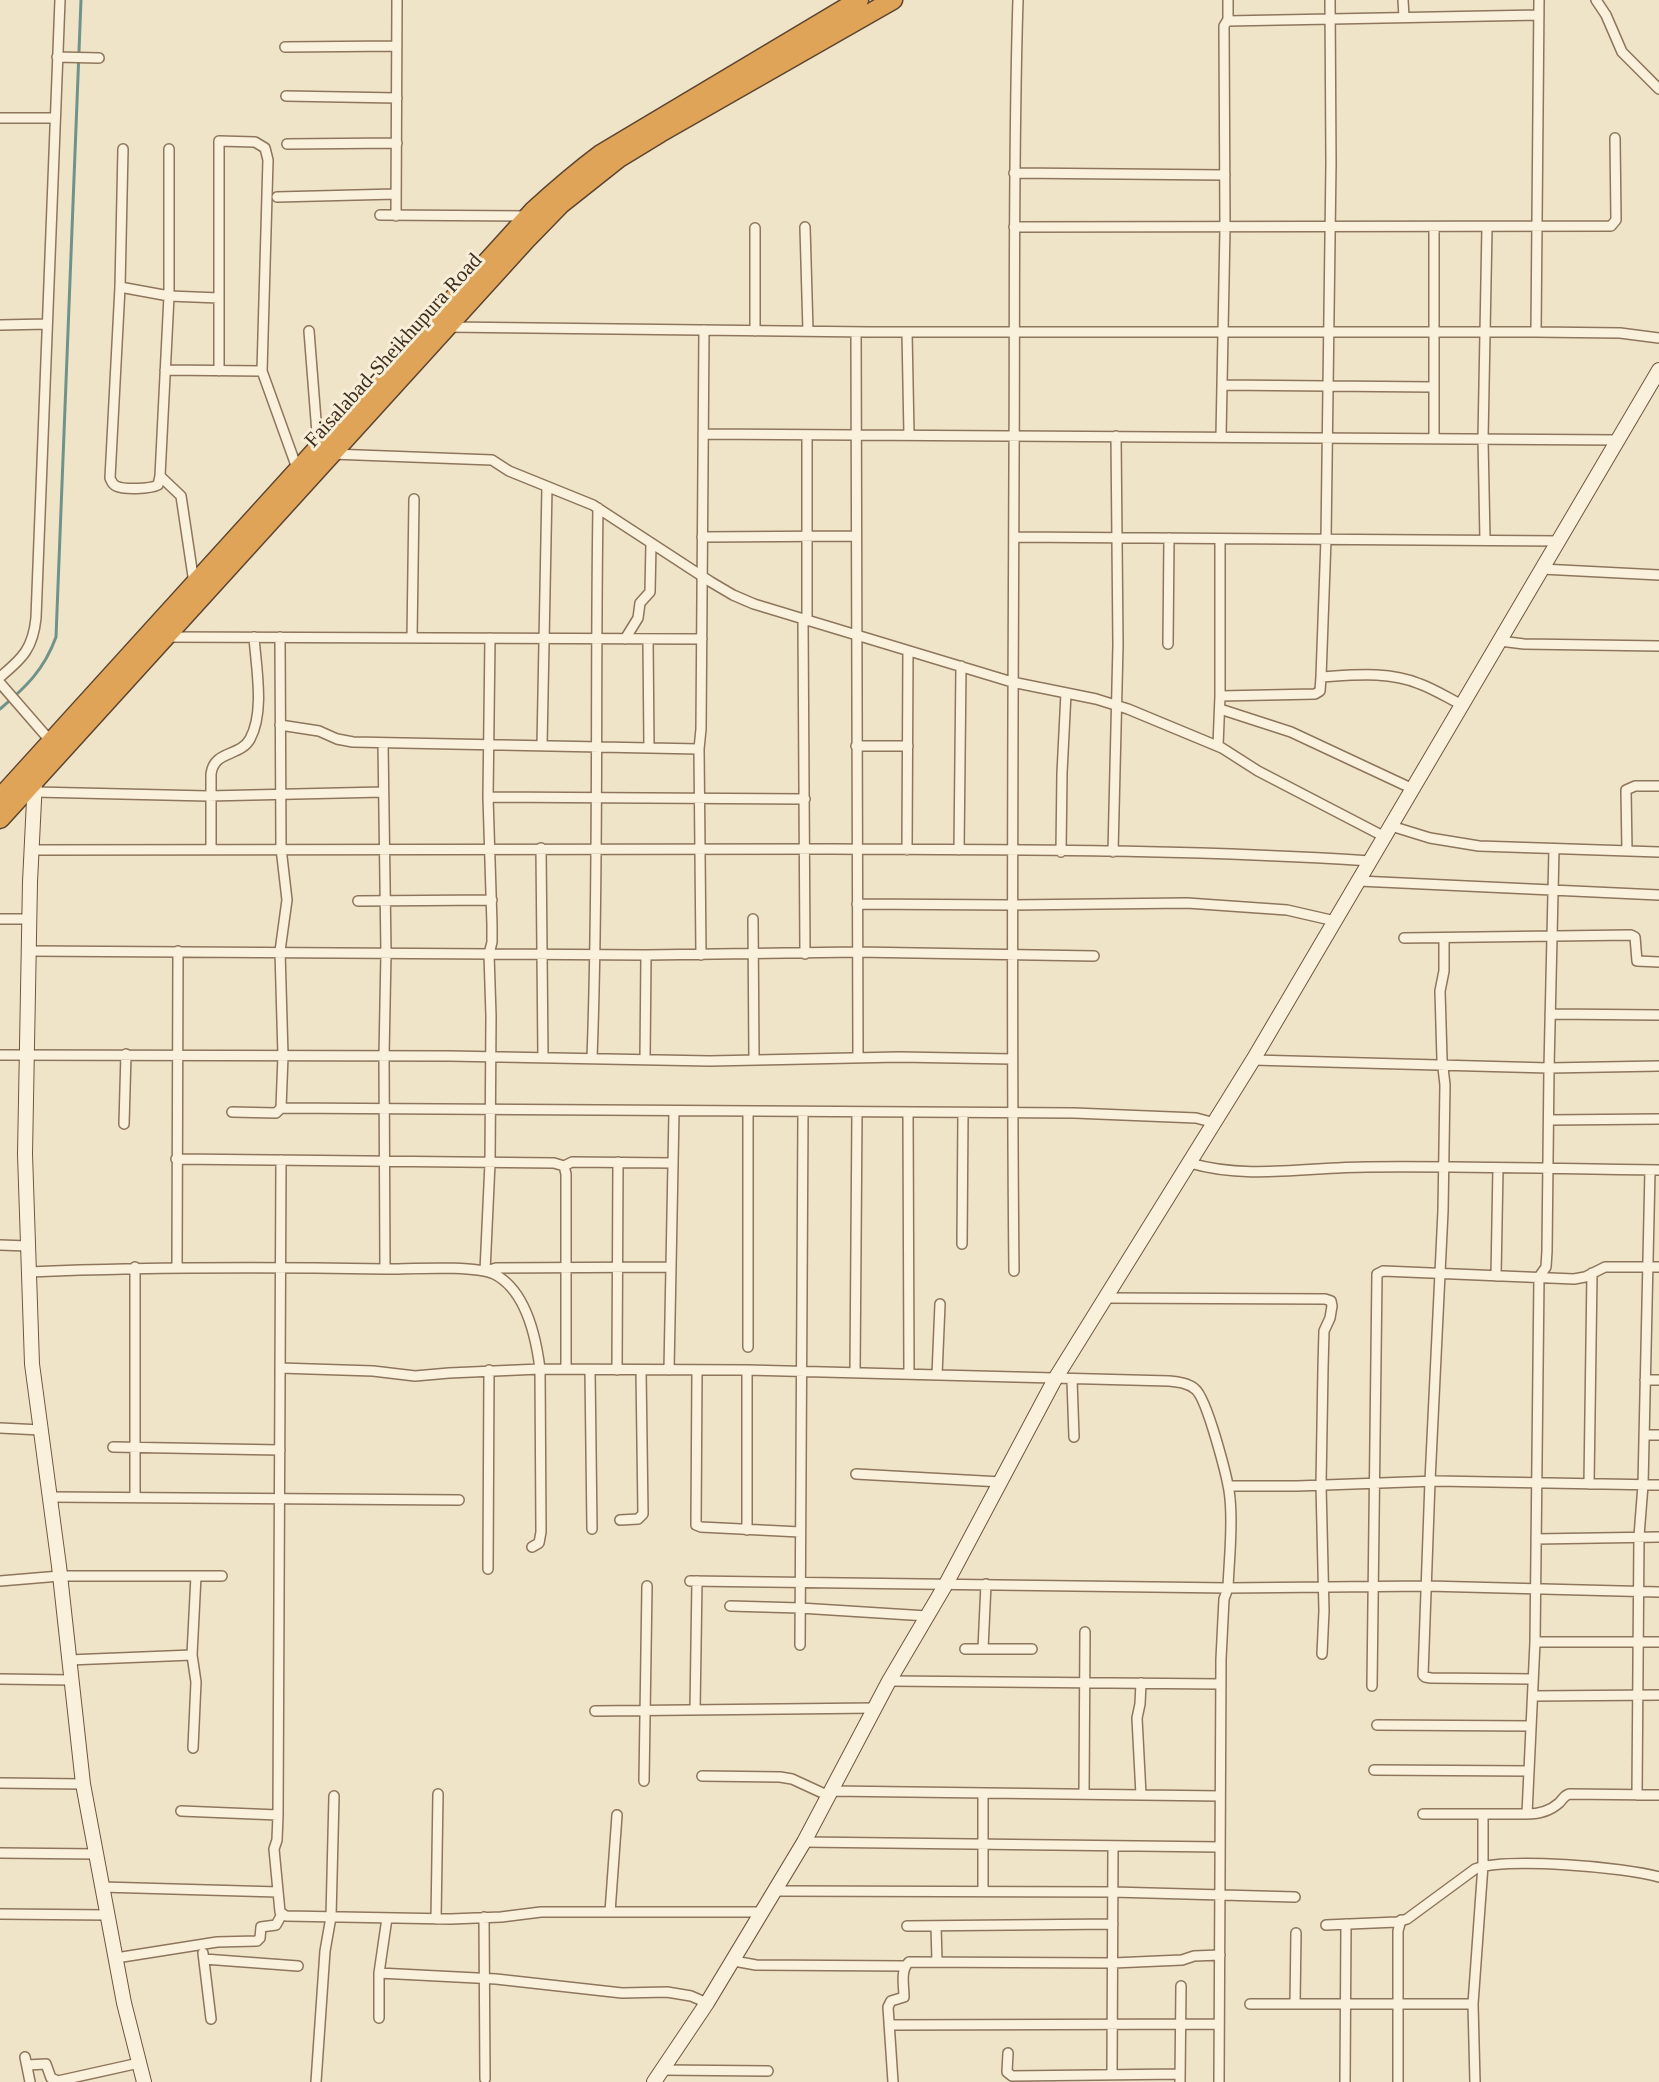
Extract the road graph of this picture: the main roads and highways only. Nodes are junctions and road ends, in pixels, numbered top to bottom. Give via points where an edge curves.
1 (860, 0) edge
2 (893, 0) edge
3 (1659, 370) edge
4 (325, 451) junction
5 (55, 747) junction
6 (35, 786) junction
7 (0, 798) edge
8 (0, 819) edge
9 (658, 2076) edge
10 (144, 2082) edge

1 - 4 highway, Faisalabad-Sheikhupura Road via 573,174 529,216
2 - 4 highway, Faisalabad-Sheikhupura Road via 610,165 561,204 448,327
3 - 9 main road via 1253,1060 1055,1379 804,1842 734,1961
4 - 5 highway, Faisalabad-Sheikhupura Road via 166,637
4 - 5 highway, Faisalabad-Sheikhupura Road via 298,471 194,585
5 - 6 highway, Faisalabad-Sheikhupura Road
5 - 7 highway, Faisalabad-Sheikhupura Road
6 - 8 highway, Faisalabad-Sheikhupura Road
6 - 10 main road via 25,1154 32,1364 83,1784 124,2003

